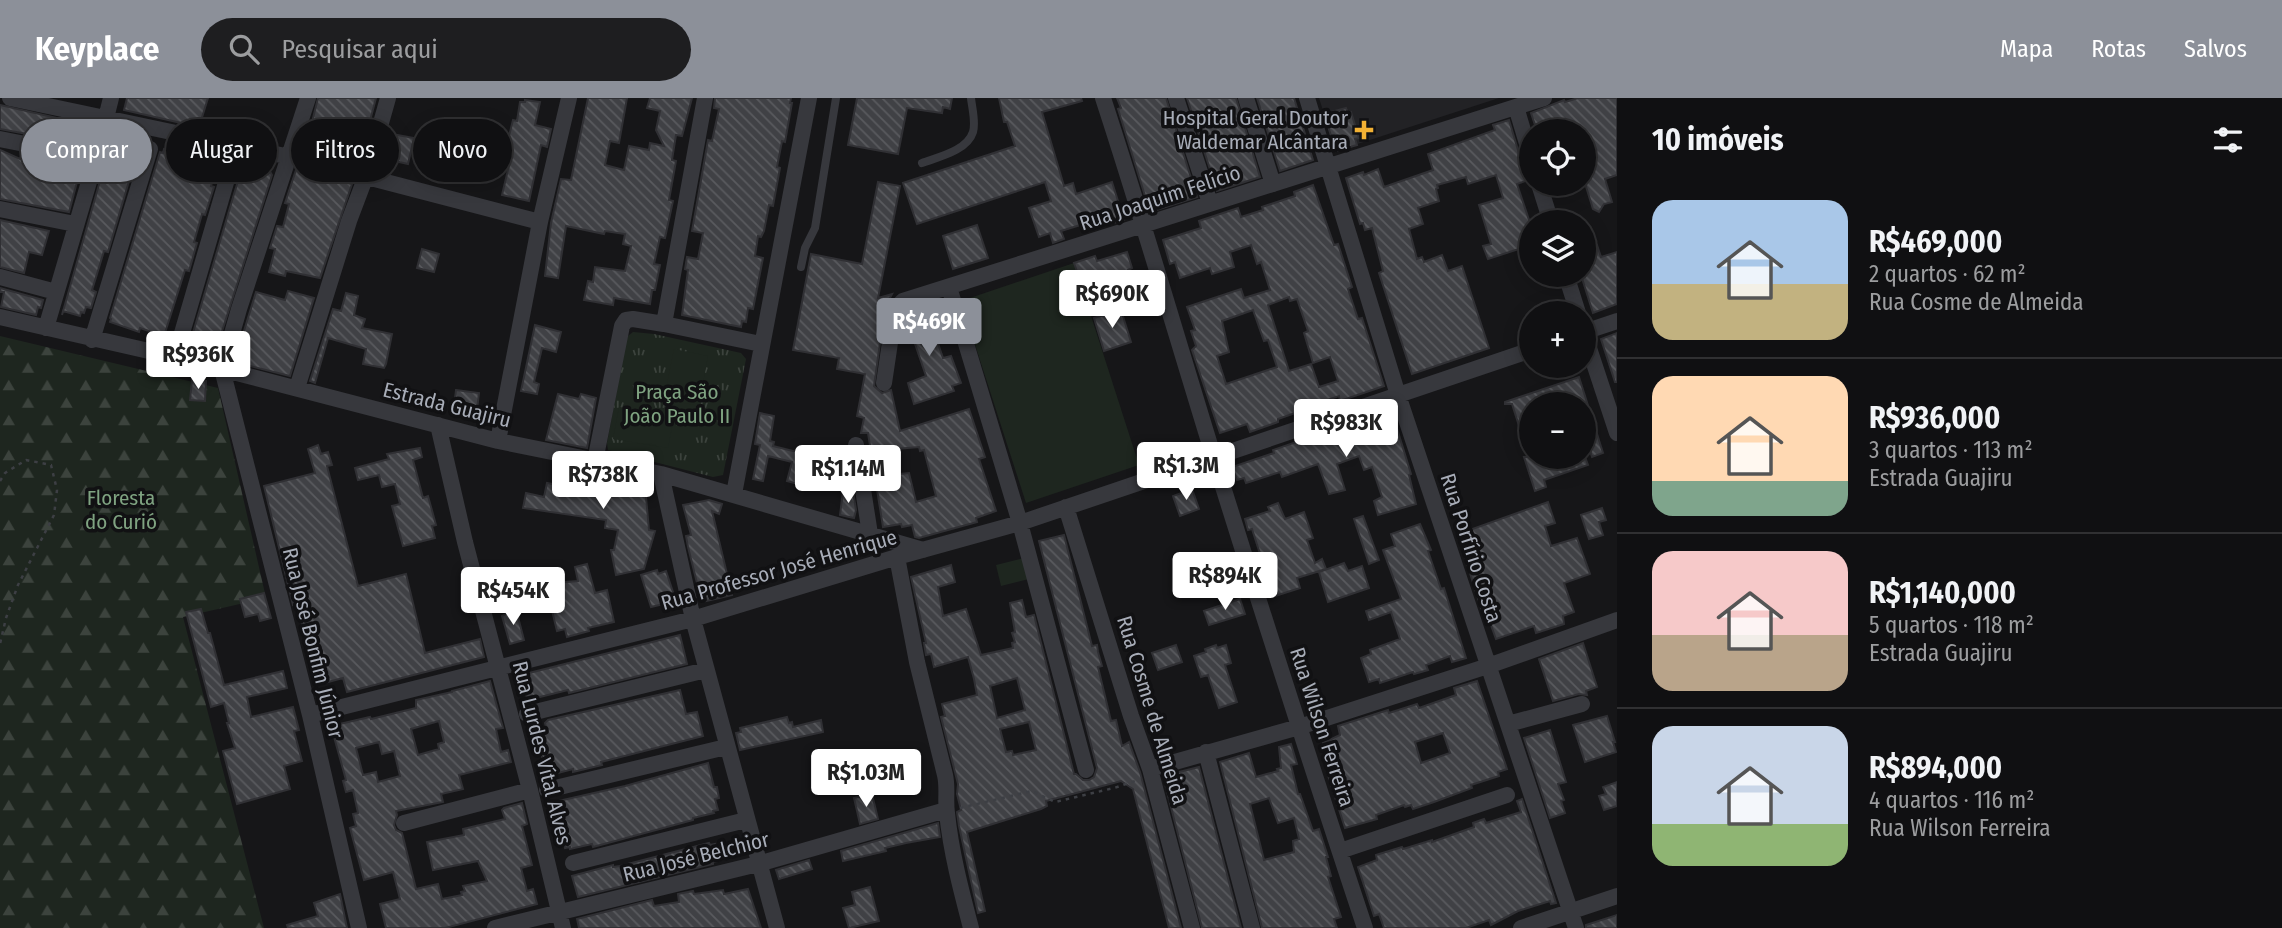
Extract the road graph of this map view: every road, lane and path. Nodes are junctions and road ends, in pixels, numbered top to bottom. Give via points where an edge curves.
1 (10, 98) edge
2 (111, 98) edge
3 (308, 98) edge
4 (388, 98) edge
5 (569, 98) edge
6 (705, 98) edge
7 (809, 98) edge
8 (830, 98) edge
9 (836, 98) edge
10 (971, 98) edge
11 (1102, 98) edge
12 (1176, 98) edge
13 (1246, 98) edge
14 (1307, 98) edge
15 (1544, 98) edge
16 (1516, 107) junction
17 (104, 119) joint
18 (382, 119) edge
19 (1520, 119) edge
20 (152, 127) edge
21 (0, 139) edge
22 (21, 143) edge
23 (290, 157) junction
24 (922, 163) dead end
25 (1329, 167) junction
26 (88, 182) edge
27 (140, 182) edge
28 (226, 182) edge
29 (364, 182) edge
30 (389, 182) edge
31 (1273, 184) junction
32 (1210, 203) junction
33 (0, 209) edge
34 (540, 222) junction
35 (75, 224) junction
36 (1145, 226) junction
37 (801, 267) dead end
38 (0, 277) edge
39 (949, 286) junction
40 (56, 292) junction
41 (0, 317) edge
42 (1617, 321) edge
43 (664, 324) junction
44 (46, 328) junction
45 (1596, 328) edge
46 (92, 340) junction
47 (761, 344) junction
48 (1519, 353) edge
49 (175, 357) junction
50 (222, 369) junction
51 (1596, 369) edge
52 (884, 383) dead end
53 (297, 388) junction
54 (1398, 395) junction
55 (438, 425) junction
56 (1617, 433) edge
57 (498, 441) junction
58 (856, 445) dead end
59 (1214, 456) junction
60 (595, 461) junction
61 (661, 474) junction
62 (0, 481) edge
63 (734, 494) junction
64 (1066, 507) junction
65 (1020, 523) junction
66 (870, 534) junction
67 (923, 550) junction
68 (897, 557) junction
69 (693, 619) junction
70 (1617, 620) edge
71 (0, 645) edge
72 (499, 666) junction
73 (1488, 666) junction
74 (706, 670) junction
75 (1583, 704) dead end
76 (527, 714) dead end
77 (310, 715) junction
78 (1508, 724) junction
79 (1299, 727) junction
80 (726, 747) junction
81 (1206, 752) junction
82 (1086, 770) dead end
83 (1151, 772) junction
84 (530, 790) junction
85 (547, 790) dead end
86 (1507, 795) dead end
87 (946, 810) junction
88 (746, 820) junction
89 (404, 823) dead end
90 (1340, 851) junction
91 (573, 863) dead end
92 (758, 864) junction
93 (1617, 896) edge
94 (559, 911) junction
95 (1571, 911) junction
96 (359, 928) edge
97 (495, 928) edge
98 (563, 928) edge
99 (777, 928) edge
100 (971, 928) edge
101 (1192, 928) edge
102 (1252, 928) edge
103 (1365, 928) edge
104 (1521, 928) edge
105 (1576, 928) edge

1 - 17 street
2 - 17 street
3 - 23 street
4 - 18 street
5 - 34 street
6 - 43 street
7 - 47 street
8 - 9 lane
9 - 37 lane via 815,228
10 - 24 lane via 971,136 955,151
11 - 36 street, Rua Wilson Ferreira
12 - 32 street
13 - 31 street
14 - 25 street, Rua Porfírio Costa
15 - 16 street, Rua Joaquim Felício
16 - 19 street
16 - 25 street, Rua Joaquim Felício
20 - 23 street
21 - 22 street
23 - 50 street
25 - 31 street, Rua Joaquim Felício
25 - 54 street, Rua Porfírio Costa
26 - 35 street
27 - 46 street
28 - 49 street
29 - 53 street
30 - 34 street
31 - 32 street, Rua Joaquim Felício
32 - 36 street, Rua Joaquim Felício
33 - 35 street
34 - 57 street
35 - 40 street
36 - 39 street, Rua Joaquim Felício
36 - 59 street, Rua Wilson Ferreira
38 - 40 street
39 - 52 street, Rua Joaquim Felício via 903,301 895,309
39 - 65 street
40 - 44 street
41 - 44 street, Estrada Guajiru
42 - 45 street
43 - 47 street
43 - 60 street via 629,319 622,326
44 - 46 street, Estrada Guajiru
46 - 49 street, Estrada Guajiru
47 - 63 street
48 - 54 street, Rua Professor José Henrique
49 - 50 street, Estrada Guajiru
50 - 53 street, Estrada Guajiru
50 - 77 street, Rua José Bonfim Júnior
51 - 56 street
53 - 55 street, Estrada Guajiru
54 - 59 street, Rua Professor José Henrique
54 - 73 street, Rua Porfírio Costa
55 - 57 street, Estrada Guajiru
55 - 72 street, Rua Lurdes Vítal Alves
57 - 60 street, Estrada Guajiru
58 - 66 street
59 - 64 street, Rua Professor José Henrique
59 - 79 street, Rua Wilson Ferreira
60 - 61 street, Estrada Guajiru
61 - 63 street, Estrada Guajiru
61 - 69 street
62 - 71 path via 26,460 51,466 57,490 54,515 19,585
63 - 66 street, Estrada Guajiru
64 - 65 street, Rua Professor José Henrique
64 - 83 street, Rua Cosme de Almeida
65 - 67 street, Rua Professor José Henrique
65 - 82 street
66 - 67 street, Estrada Guajiru
67 - 68 street, Rua Professor José Henrique
68 - 69 street, Rua Professor José Henrique
68 - 87 street via 945,775
69 - 72 street, Rua Professor José Henrique
69 - 74 street
70 - 73 street
72 - 77 street, Rua Professor José Henrique
72 - 84 street, Rua Lurdes Vítal Alves
73 - 78 street, Rua Porfírio Costa
73 - 79 street
74 - 76 street
74 - 80 street
75 - 78 street
77 - 96 street, Rua José Bonfim Júnior
78 - 95 street, Rua Porfírio Costa
79 - 81 street
79 - 90 street, Rua Wilson Ferreira
80 - 85 street
80 - 88 street
81 - 83 street
81 - 102 street
83 - 87 path via 1114,788 1055,802 1032,791
83 - 101 street, Rua Cosme de Almeida
84 - 89 street
84 - 94 street, Rua Lurdes Vítal Alves
86 - 90 street
87 - 92 street, Rua José Belchior
87 - 100 street
88 - 91 street
88 - 92 street
90 - 103 street, Rua Wilson Ferreira
92 - 94 street, Rua José Belchior
92 - 99 street
93 - 95 street
94 - 97 street, Rua José Belchior
94 - 98 street, Rua Lurdes Vítal Alves
95 - 104 street
95 - 105 street, Rua Porfírio Costa

